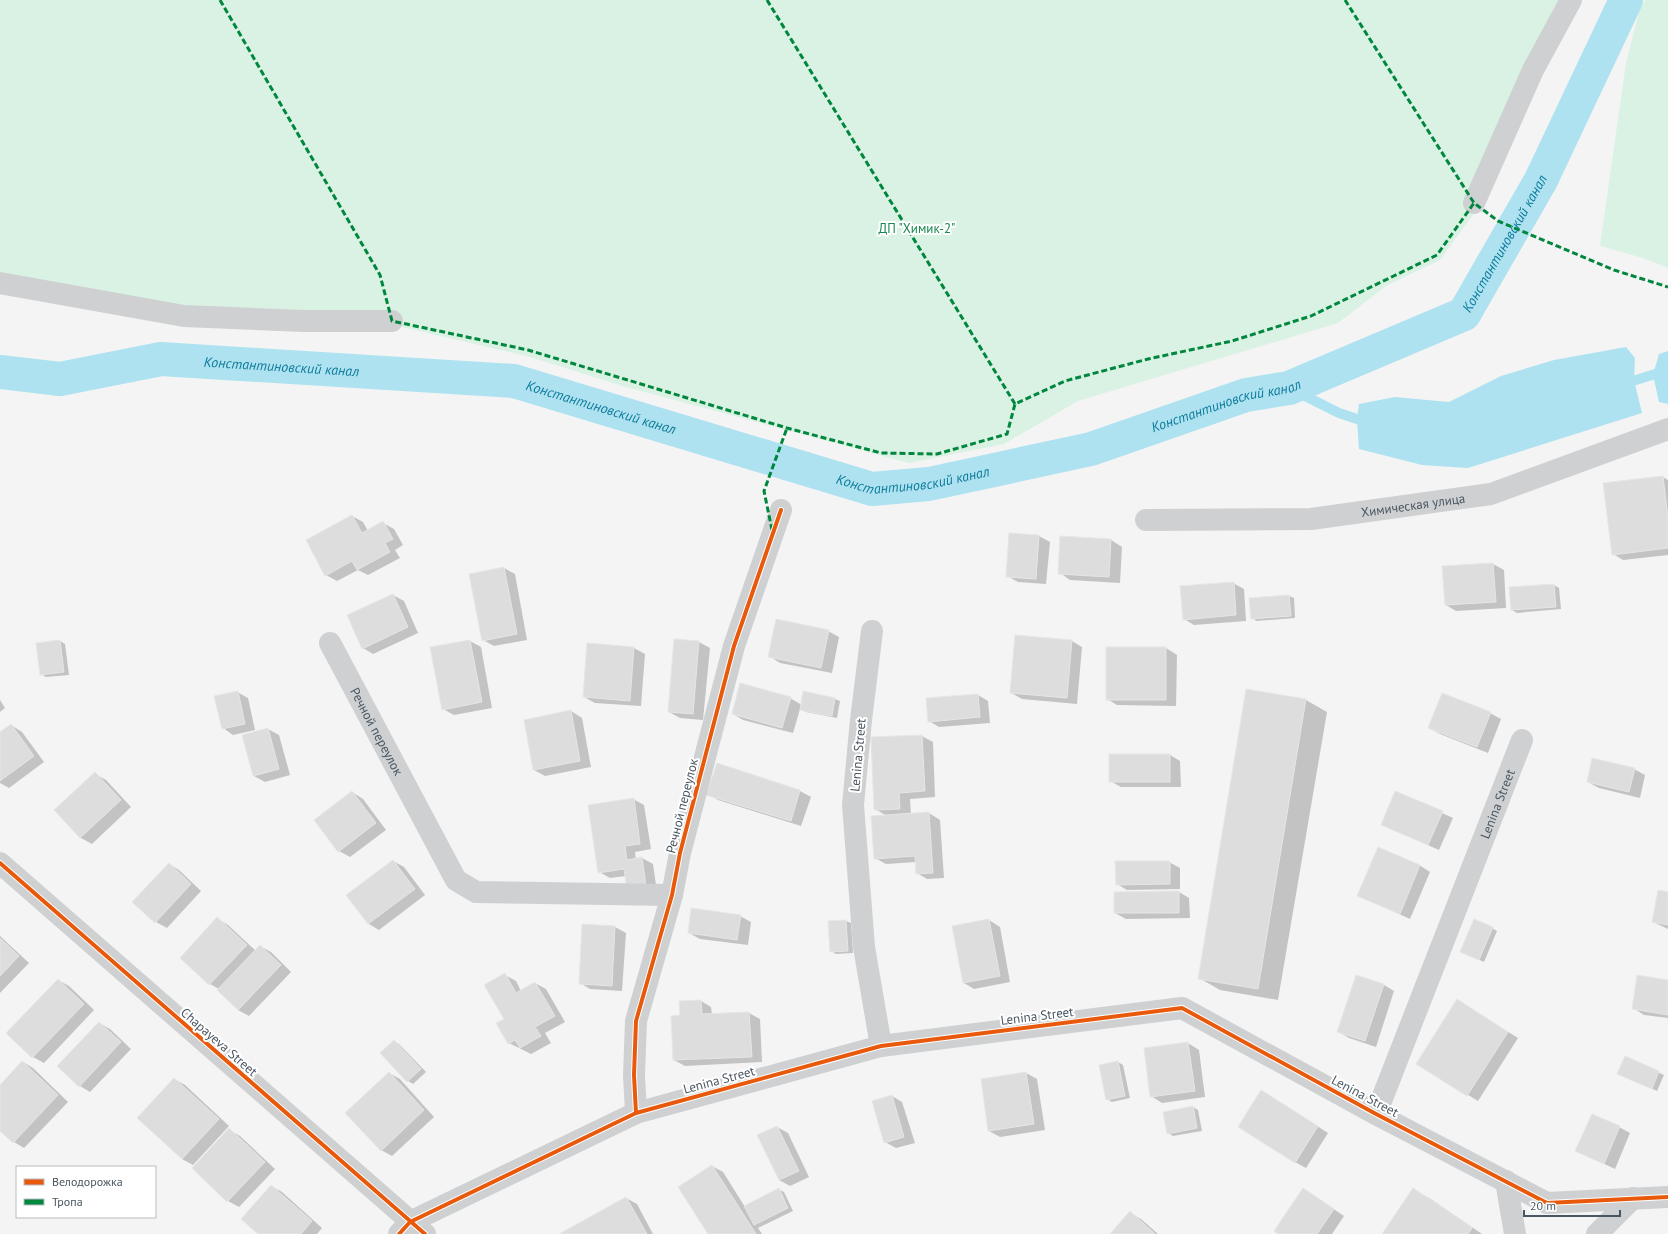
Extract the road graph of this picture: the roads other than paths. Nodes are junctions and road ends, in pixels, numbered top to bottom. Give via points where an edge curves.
1 (1571, 0) edge
2 (1474, 203) dead end
3 (0, 283) edge
4 (392, 321) dead end
5 (1668, 430) edge
6 (781, 510) dead end
7 (1146, 520) dead end
8 (872, 631) dead end
9 (330, 643) dead end
10 (1522, 740) dead end
11 (0, 864) edge
12 (672, 895) junction
13 (881, 1046) junction
14 (636, 1113) junction
15 (1376, 1114) junction
16 (1506, 1182) junction
17 (1668, 1197) edge
18 (1633, 1198) junction
19 (412, 1230) edge
20 (1515, 1234) edge
21 (1597, 1234) edge

1 - 2 street via 1533,70
3 - 4 street via 184,316 304,321
5 - 7 street, Химическая улица via 1491,494 1311,519
6 - 12 street, Речной переулок via 734,646 680,853
8 - 13 street, Lenina Street via 853,805 864,947
9 - 12 street, Речной переулок via 456,880 476,892
10 - 15 street, Lenina Street
11 - 19 street, Chapayeva Street
12 - 14 street, Речной переулок via 636,1021
13 - 14 street, Lenina Street
13 - 15 street, Lenina Street via 1182,1008
14 - 19 street, Lenina Street
15 - 16 street, Lenina Street
16 - 18 street, Lenina Street via 1547,1203
16 - 20 street
17 - 18 street, Lenina Street
18 - 21 street

